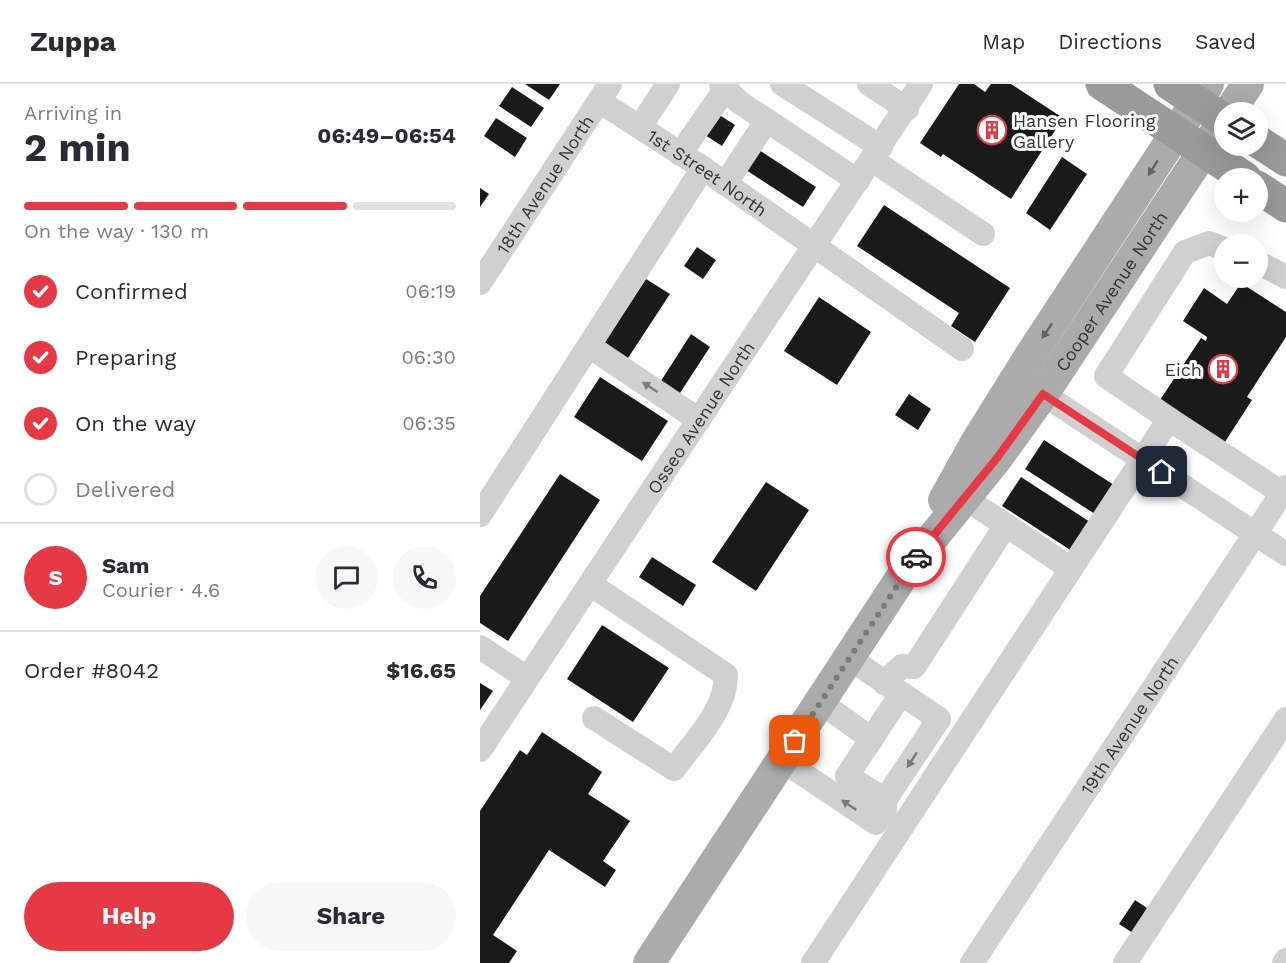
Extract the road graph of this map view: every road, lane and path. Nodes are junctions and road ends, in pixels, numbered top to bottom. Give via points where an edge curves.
1 (668, 84) edge
2 (782, 84) edge
3 (921, 84) edge
4 (1102, 84) edge
5 (1248, 84) edge
6 (879, 87) edge
7 (734, 89) edge
8 (1192, 90) edge
9 (605, 93) edge
10 (1236, 102) edge
11 (906, 109) junction
12 (1214, 111) edge
13 (767, 120) junction
14 (640, 127) junction
15 (1175, 133) junction
16 (1214, 135) edge
17 (1268, 148) edge
18 (1203, 151) junction
19 (680, 154) junction
20 (876, 154) junction
21 (1286, 160) edge
22 (703, 168) junction
23 (1229, 168) edge
24 (858, 181) junction
25 (725, 184) junction
26 (1268, 194) edge
27 (1286, 206) edge
28 (983, 234) dead end
29 (1214, 245) edge
30 (813, 248) junction
31 (1268, 268) edge
32 (1286, 277) edge
33 (480, 283) edge
34 (589, 346) junction
35 (962, 350) dead end
36 (1043, 394) junction
37 (1169, 419) junction
38 (699, 420) junction
39 (1143, 459) junction
40 (1284, 490) edge
41 (964, 498) junction
42 (480, 515) edge
43 (1006, 525) junction
44 (1255, 534) junction
45 (1286, 554) edge
46 (1071, 568) junction
47 (905, 572) junction
48 (590, 584) junction
49 (480, 647) edge
50 (849, 658) junction
51 (528, 678) junction
52 (892, 688) junction
53 (820, 702) junction
54 (594, 718) dead end
55 (1286, 719) edge
56 (872, 739) junction
57 (482, 742) edge
58 (782, 760) junction
59 (885, 801) junction
60 (649, 963) edge
61 (813, 963) edge
62 (972, 963) edge
63 (1125, 963) edge

1 - 14 street
2 - 20 street
3 - 11 street, Osseo Avenue North
4 - 15 highway
5 - 10 main road
6 - 11 street
7 - 13 street
7 - 19 street
8 - 12 highway
8 - 15 main road
9 - 14 street, 1st Street North
9 - 33 street, 18th Avenue North
11 - 20 street, Osseo Avenue North
13 - 24 street
13 - 25 street
14 - 19 street, 1st Street North
15 - 18 highway
15 -> 47 main road via 977,441
16 - 18 main road, Cooper Avenue North
17 - 21 highway
18 - 23 highway
18 - 36 main road, Cooper Avenue North
19 - 22 street, 1st Street North
20 - 24 street, Osseo Avenue North
20 - 28 street
22 - 25 street, 1st Street North
22 - 34 street
24 - 30 street, Osseo Avenue North
25 - 30 street, 1st Street North
26 - 27 highway
29 - 37 street via 1209,243 1185,252 1106,376
30 - 35 street, 1st Street North
30 - 38 street, Osseo Avenue North
31 - 32 street
38 -> 34 street
34 - 42 street
36 - 39 street
36 - 41 main road, Cooper Avenue North
37 - 39 street
37 - 40 street
38 - 48 street, Osseo Avenue North
39 - 44 street
39 - 46 street
40 - 44 street, 19th Avenue North
41 - 43 street
41 - 47 main road, Cooper Avenue North
43 - 46 street
43 - 52 street via 914,667 902,666
44 - 45 street
44 - 62 street, 19th Avenue North
46 - 61 street
47 - 50 main road, Cooper Avenue North
48 - 51 street, Osseo Avenue North
48 - 54 street via 726,675 726,689 715,713 674,769
49 - 51 street
50 - 52 street
50 - 53 main road, Cooper Avenue North
51 - 57 street, Osseo Avenue North
52 - 56 street
52 -> 59 street via 939,719
53 - 56 street
53 - 58 main road, Cooper Avenue North
55 - 63 street
56 - 59 street via 847,776
59 -> 58 street via 885,810 876,823
58 - 60 main road, Cooper Avenue North

